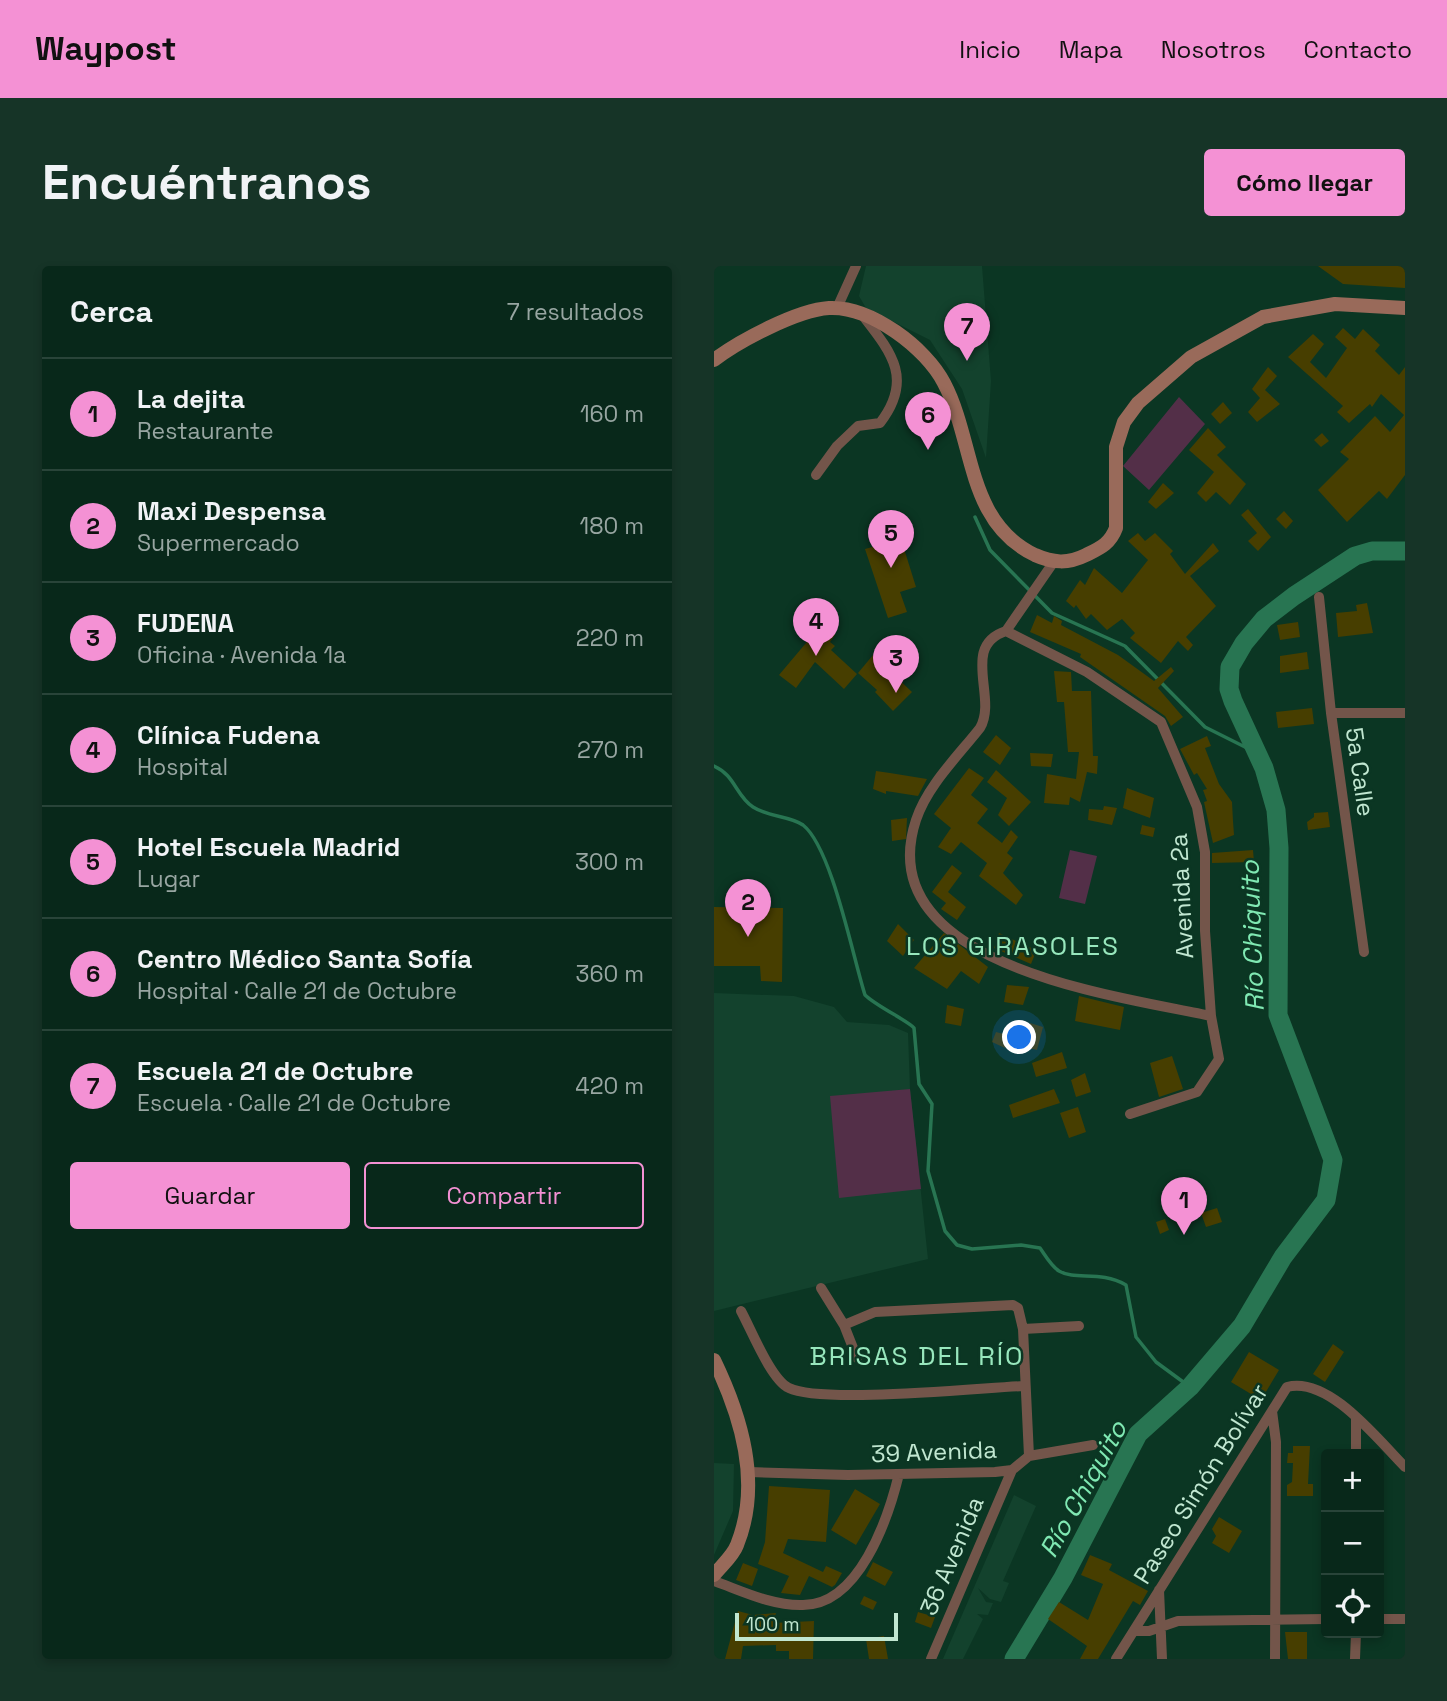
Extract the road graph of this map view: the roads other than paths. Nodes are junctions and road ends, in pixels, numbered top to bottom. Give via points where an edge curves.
1 (856, 266) edge
2 (837, 308) junction
3 (1405, 308) edge
4 (863, 315) junction
5 (714, 360) edge
6 (816, 475) dead end
7 (1053, 563) junction
8 (1319, 597) dead end
9 (1006, 632) junction
10 (1331, 713) junction
11 (1405, 713) edge
12 (1364, 952) dead end
13 (1211, 1016) junction
14 (1130, 1114) dead end
15 (821, 1288) dead end
16 (741, 1311) dead end
17 (844, 1325) junction
18 (1079, 1326) dead end
19 (1023, 1329) junction
20 (857, 1358) dead end
21 (714, 1360) edge
22 (1023, 1386) junction
23 (1272, 1410) junction
24 (1356, 1417) junction
25 (1093, 1445) dead end
26 (1356, 1449) edge
27 (1030, 1456) junction
28 (1405, 1467) edge
29 (1012, 1470) junction
30 (748, 1472) junction
31 (899, 1474) junction
32 (714, 1576) edge
33 (714, 1581) edge
34 (1159, 1589) junction
35 (1321, 1619) edge
36 (1384, 1619) edge
37 (1405, 1619) edge
38 (1274, 1620) junction
39 (1161, 1625) junction
40 (1133, 1631) junction
41 (1356, 1638) edge
42 (931, 1659) edge
43 (1116, 1659) edge
44 (1162, 1659) edge
45 (1275, 1659) edge
46 (1355, 1659) edge

1 - 2 street
2 - 4 street
2 - 5 street via 816,310 757,333
3 - 7 street via 1335,304 1263,317 1191,358 1138,403 1124,422 1116,447 1112,538 1076,560
4 - 6 street via 892,354 897,383 892,407 880,423 858,426
4 - 7 street via 898,333 925,355 944,382 975,487 996,522 1020,547
7 - 9 street
8 - 10 street, 5a Calle
9 - 13 street, Avenida 2a via 1080,668 1161,722 1197,807 1205,852
9 - 13 street via 992,639 980,662 987,702 984,722 916,819 914,878 924,904 969,945 1000,962 1074,987
10 - 11 street
10 - 12 street, 5a Calle
13 - 14 street, Avenida 2a via 1219,1059 1197,1092
15 - 17 street
16 - 22 street via 787,1388 865,1393
17 - 19 street via 875,1312 1013,1305
17 - 20 street
18 - 19 street
19 - 22 street
21 - 30 street via 731,1394
22 - 27 street
23 - 24 street, Paseo Simón Bolívar via 1287,1387 1308,1385
23 - 34 street, Paseo Simón Bolívar
23 - 38 street via 1276,1442
24 - 26 street
24 - 28 street, Paseo Simón Bolívar
25 - 27 street, 39 Avenida
27 - 29 street, 39 Avenida
29 - 31 street, 39 Avenida
29 - 42 street, 36 Avenida
30 - 31 street, 39 Avenida
30 - 32 street via 737,1546
31 - 33 street via 884,1523 858,1573 836,1596 805,1606 774,1602
34 - 39 street
34 - 40 street, Paseo Simón Bolívar
35 - 38 street
36 - 37 street
38 - 39 street
38 - 45 street
39 - 40 street
39 - 44 street
40 - 43 street, Paseo Simón Bolívar
41 - 46 street

